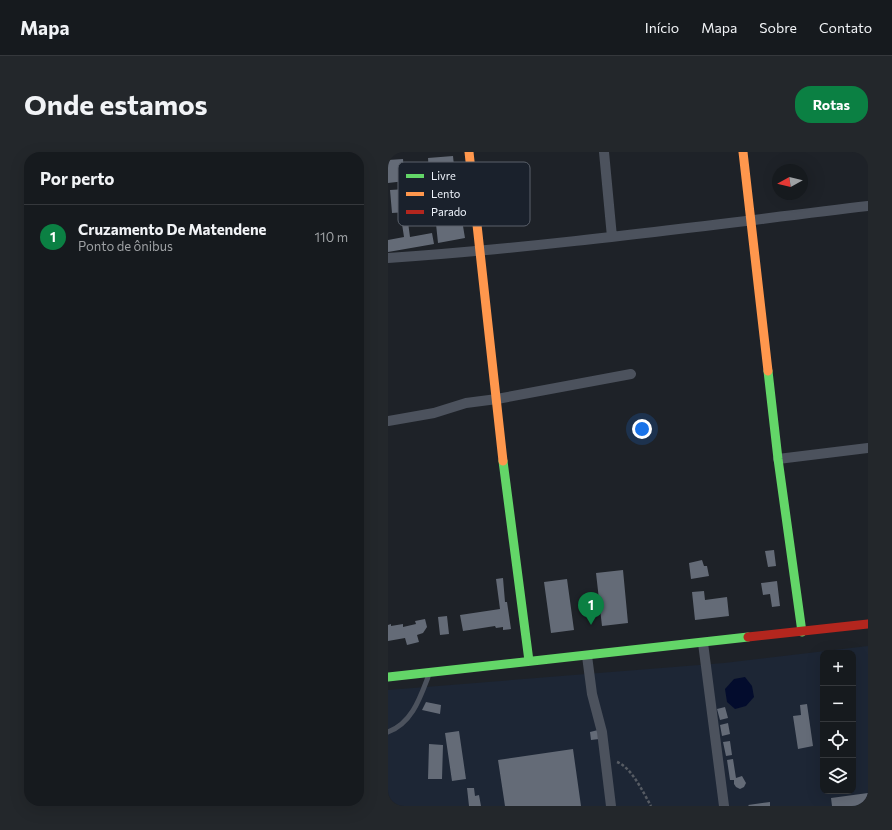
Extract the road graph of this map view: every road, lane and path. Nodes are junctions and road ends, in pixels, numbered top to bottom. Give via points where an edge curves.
1 (469, 152) edge
2 (604, 152) edge
3 (743, 152) edge
4 (470, 162) edge
5 (868, 206) edge
6 (751, 220) junction
7 (477, 226) edge
8 (612, 237) junction
9 (480, 251) junction
10 (388, 258) edge
11 (631, 374) dead end
12 (497, 399) junction
13 (388, 421) edge
14 (868, 448) edge
15 (778, 459) junction
16 (868, 624) edge
17 (802, 632) junction
18 (703, 642) junction
19 (588, 656) junction
20 (529, 661) junction
21 (430, 672) junction
22 (388, 677) edge
23 (388, 732) edge
24 (605, 757) junction
25 (611, 806) edge
26 (651, 806) edge
27 (724, 806) edge

1 - 4 main road
2 - 8 street
3 - 6 main road
5 - 6 street
6 - 8 street
6 - 15 main road
7 - 9 main road
8 - 9 street
9 - 10 street
9 - 12 main road
11 - 12 street
12 - 13 street via 466,403 434,413
12 - 20 main road via 509,514
14 - 15 street
15 - 17 main road
16 - 17 main road
17 - 18 main road
18 - 19 main road
18 - 27 street
19 - 20 main road
19 - 24 street via 592,694 602,732
20 - 21 main road
21 - 22 main road
21 - 23 lane via 417,706 406,721
24 - 25 street
24 - 26 path via 622,764 637,782

